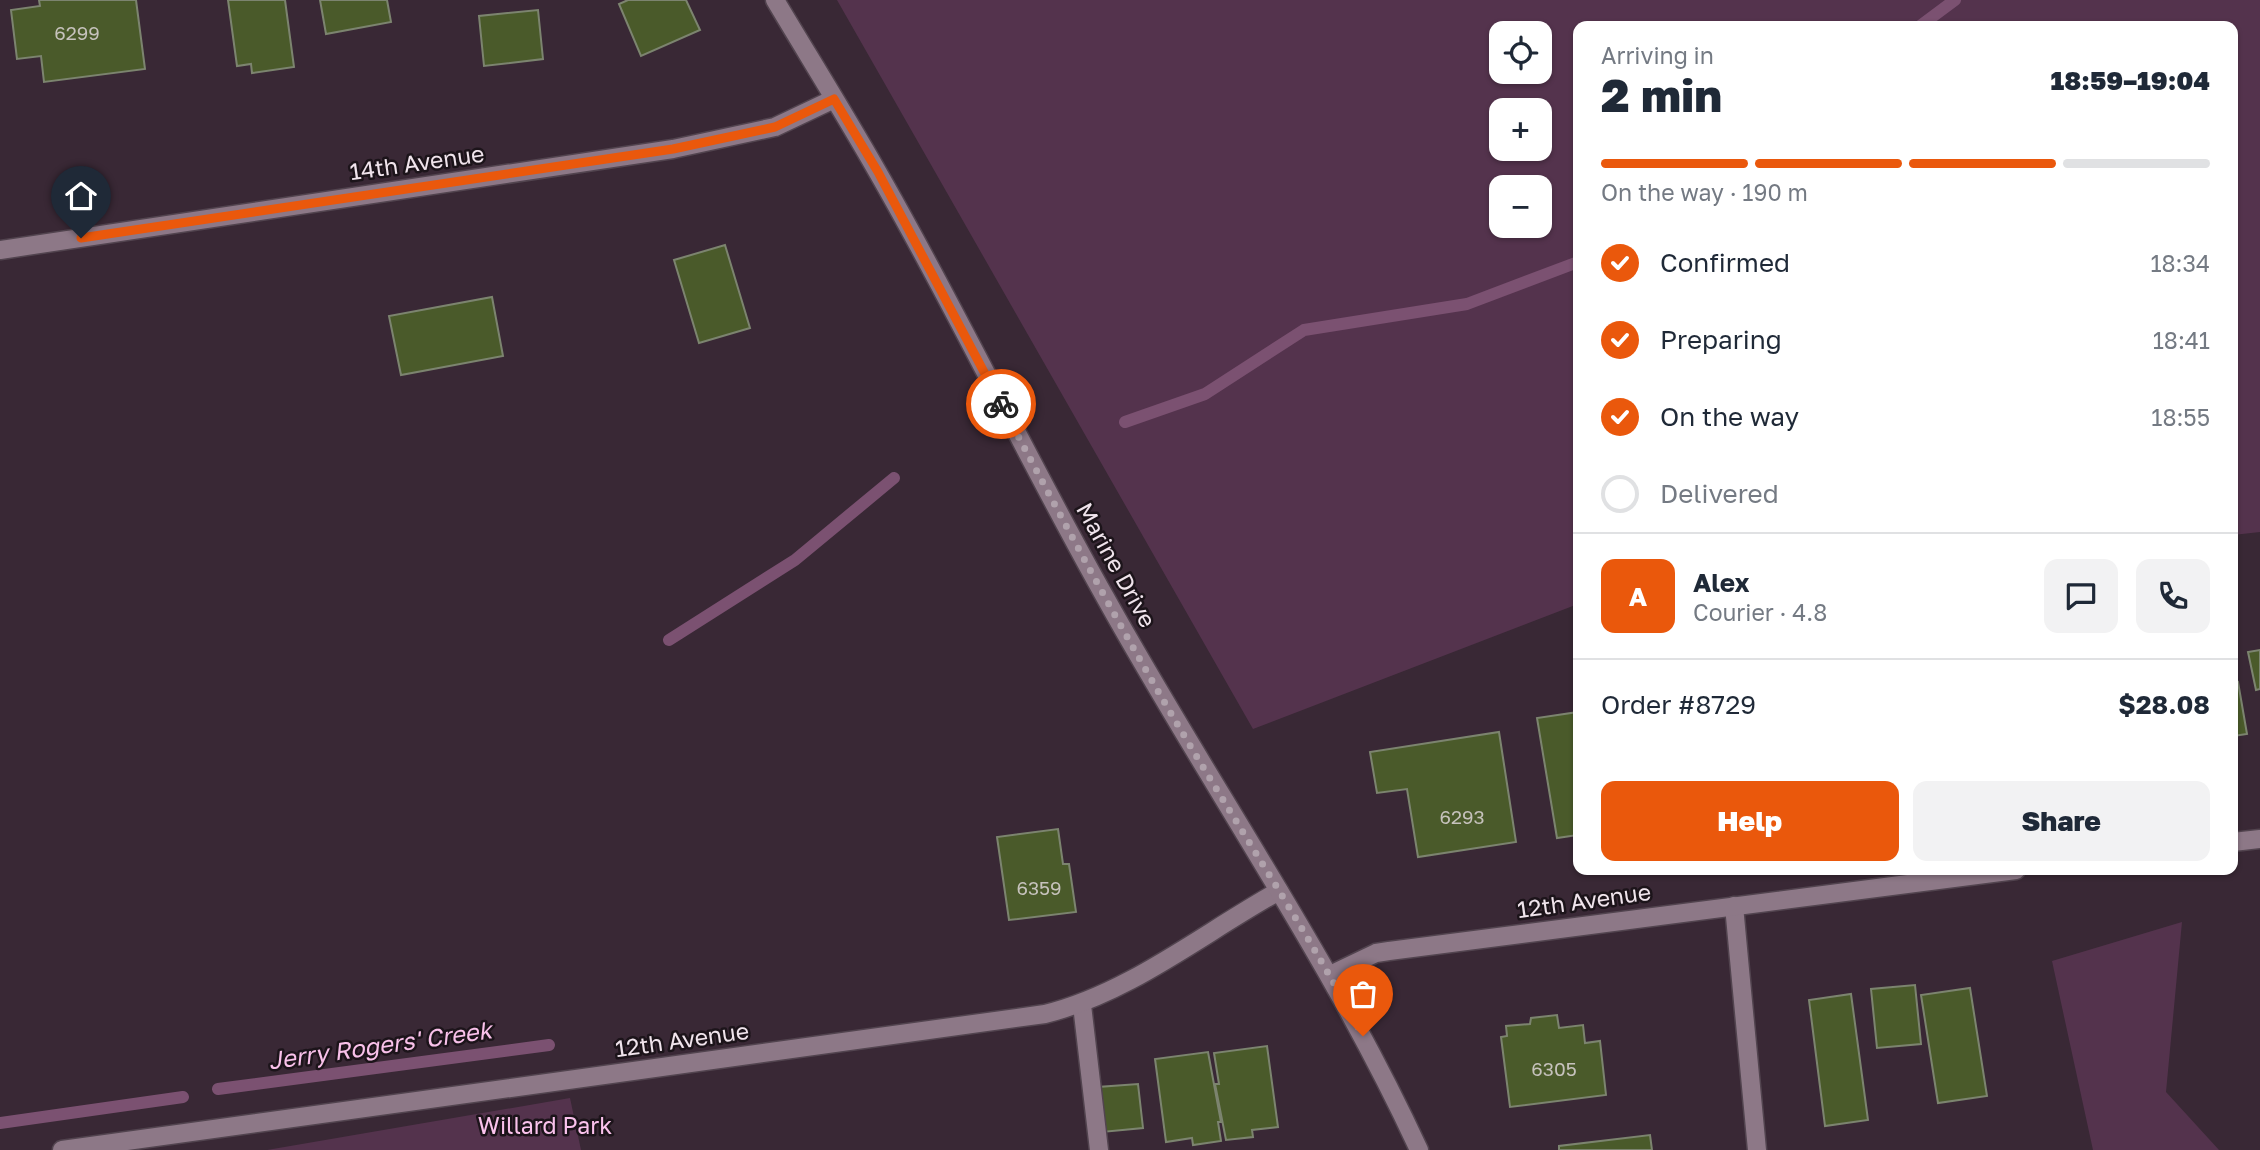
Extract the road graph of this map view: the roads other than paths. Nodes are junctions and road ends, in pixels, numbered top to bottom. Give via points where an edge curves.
1 (775, 0) edge
2 (834, 99) junction
3 (0, 250) edge
4 (2260, 839) edge
5 (2238, 841) edge
6 (1975, 875) edge
7 (1279, 891) junction
8 (1734, 905) junction
9 (1330, 975) junction
10 (1082, 1005) junction
11 (62, 1150) edge
12 (1100, 1150) edge
13 (1419, 1150) edge
14 (1757, 1150) edge

1 - 2 street, Marine Drive
2 - 3 street, 14th Avenue via 775,127 673,149
2 - 7 street, Marine Drive via 878,172 1104,596
4 - 5 street
6 - 8 street, 12th Avenue
7 - 9 street, Marine Drive
7 - 10 street, 12th Avenue
8 - 9 street, 12th Avenue via 1376,953
8 - 14 street
9 - 13 street, Marine Drive
10 - 11 street, 12th Avenue via 1045,1014
10 - 12 street

